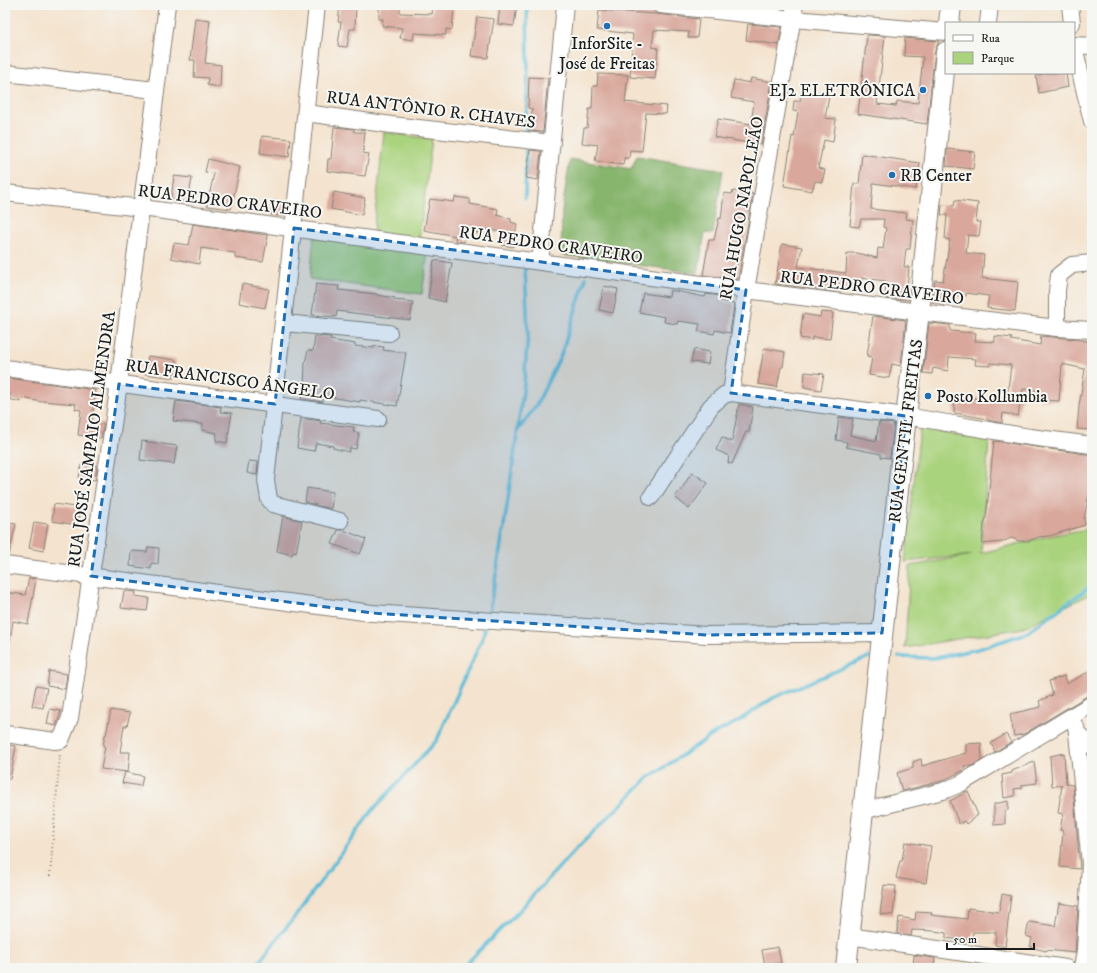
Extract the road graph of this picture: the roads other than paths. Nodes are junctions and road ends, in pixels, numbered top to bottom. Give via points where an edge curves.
1 (167, 5) edge
2 (317, 5) edge
3 (565, 5) edge
4 (660, 5) edge
5 (951, 5) edge
6 (990, 5) edge
7 (1070, 5) edge
8 (794, 12) edge
9 (949, 22) edge
10 (988, 22) edge
11 (1072, 22) edge
12 (945, 32) edge
13 (1075, 46) edge
14 (1092, 46) edge
15 (1075, 50) edge
16 (945, 62) edge
17 (5, 73) edge
18 (155, 90) junction
19 (306, 113) junction
20 (1092, 120) edge
21 (552, 143) junction
22 (5, 193) edge
23 (142, 208) junction
24 (294, 228) junction
25 (540, 262) junction
26 (1092, 263) edge
27 (746, 290) junction
28 (919, 312) junction
29 (284, 323) junction
30 (1057, 328) junction
31 (1092, 330) edge
32 (389, 333) dead end
33 (5, 368) edge
34 (119, 384) junction
35 (731, 394) junction
36 (275, 404) junction
37 (906, 416) junction
38 (378, 419) dead end
39 (1092, 445) edge
40 (651, 496) dead end
41 (340, 520) dead end
42 (5, 565) edge
43 (91, 576) junction
44 (882, 633) junction
45 (1092, 704) edge
46 (1074, 716) junction
47 (1077, 733) junction
48 (5, 734) edge
49 (1092, 746) edge
50 (862, 811) junction
51 (849, 936) junction
52 (1088, 951) edge
53 (846, 968) edge
54 (1066, 968) edge
55 (1082, 968) edge

1 - 18 street, RUA JOSÉ SAMPAIO ALMENDRA
2 - 19 street
3 - 21 street
4 - 8 street
5 - 9 main road
6 - 10 street
7 - 11 street
8 - 12 street
8 - 27 street, RUA HUGO NAPOLEÃO
13 - 14 street
15 - 20 street
16 - 28 main road, RUA GENTIL FREITAS
17 - 18 street
18 - 23 street, RUA JOSÉ SAMPAIO ALMENDRA
19 - 21 street, RUA ANTÔNIO R. CHAVES
19 - 24 street
21 - 25 street
22 - 23 street, RUA PEDRO CRAVEIRO
23 - 24 street, RUA PEDRO CRAVEIRO
23 - 34 street, RUA JOSÉ SAMPAIO ALMENDRA
24 - 25 street, RUA PEDRO CRAVEIRO
24 - 29 street
25 - 27 street, RUA PEDRO CRAVEIRO
26 - 30 street via 1072,265 1059,275
27 - 28 street, RUA PEDRO CRAVEIRO
27 - 35 street, RUA HUGO NAPOLEÃO
28 - 30 street, RUA PEDRO CRAVEIRO
28 - 37 main road, RUA GENTIL FREITAS
29 - 32 street
29 - 36 street
30 - 31 street, RUA PEDRO CRAVEIRO
33 - 34 street, RUA FRANCISCO ÂNGELO
34 - 36 street, RUA FRANCISCO ÂNGELO
34 - 43 street, RUA JOSÉ SAMPAIO ALMENDRA
35 - 37 street
35 - 40 street via 724,395 711,406
36 - 38 street, RUA FRANCISCO ÂNGELO
36 - 41 street via 266,480 269,499 273,504
37 - 39 street
37 - 44 main road, RUA GENTIL FREITAS
42 - 43 street
43 - 44 street via 372,612 707,635
43 - 48 street, RUA JOSÉ SAMPAIO ALMENDRA via 70,718 61,740
44 - 50 main road, RUA GENTIL FREITAS
45 - 46 street
46 - 47 street
46 - 50 street via 960,784 943,791
47 - 49 street
47 - 52 street via 1090,864
50 - 51 main road, RUA GENTIL FREITAS
51 - 53 main road, RUA GENTIL FREITAS
51 - 54 street
52 - 55 street

